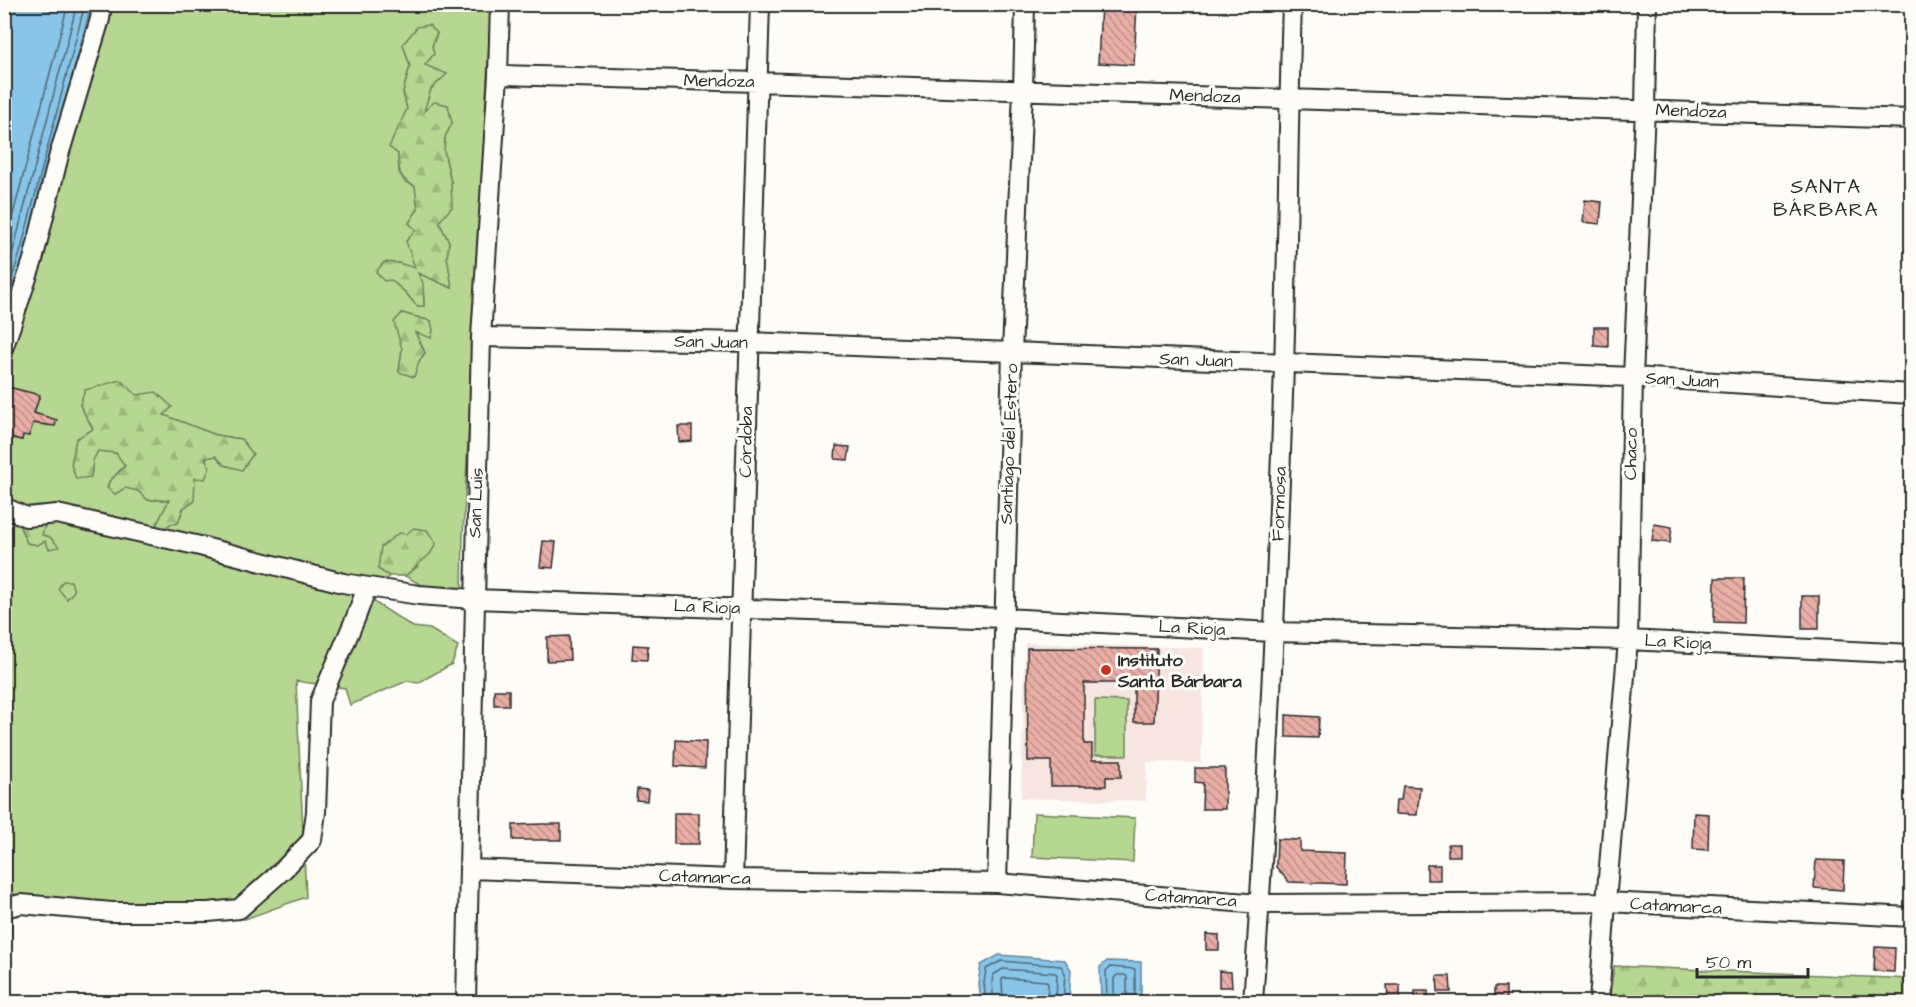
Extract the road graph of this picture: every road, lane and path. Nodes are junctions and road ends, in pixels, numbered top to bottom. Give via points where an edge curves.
1 (102, 4) edge
2 (500, 4) edge
3 (760, 4) edge
4 (1025, 4) edge
5 (1292, 4) edge
6 (1647, 4) edge
7 (498, 75) junction
8 (757, 82) junction
9 (1023, 90) junction
10 (1288, 99) junction
11 (1645, 109) junction
12 (1911, 119) edge
13 (481, 337) junction
14 (748, 342) junction
15 (4, 346) edge
16 (1012, 352) junction
17 (1284, 363) junction
18 (1633, 377) junction
19 (1911, 394) edge
20 (4, 507) edge
21 (367, 587) junction
22 (474, 598) junction
23 (741, 608) junction
24 (1004, 618) junction
25 (1273, 632) junction
26 (1628, 640) junction
27 (1911, 654) edge
28 (470, 868) junction
29 (733, 879) junction
30 (997, 883) junction
31 (1606, 902) junction
32 (1260, 904) junction
33 (4, 908) edge
34 (1911, 917) edge
35 (466, 1002) edge
36 (1253, 1002) edge
37 (1599, 1002) edge

1 - 15 street via 33,260
2 - 7 street, San Luis
3 - 8 street, Córdoba
4 - 9 street, Santiago del Estero
5 - 10 street, Formosa
6 - 11 street, Chaco
7 - 8 street, Mendoza
7 - 13 street, San Luis
8 - 9 street, Mendoza
8 - 14 street, Córdoba
9 - 10 street, Mendoza
9 - 16 street, Santiago del Estero
10 - 11 street, Mendoza
10 - 17 street, Formosa
11 - 12 street, Mendoza
11 - 18 street, Chaco
13 - 14 street, San Juan
13 - 22 street, San Luis
14 - 16 street, San Juan
14 - 23 street, Córdoba
16 - 17 street, San Juan
16 - 24 street, Santiago del Estero
17 - 18 street, San Juan
17 - 25 street, Formosa
18 - 19 street, San Juan
18 - 26 street, Chaco
20 - 21 street, La Rioja via 26,517 57,514
21 - 22 street, La Rioja
21 - 33 street via 320,700 312,840 239,909 112,912 21,904
22 - 23 street, La Rioja
22 - 28 street, San Luis
23 - 24 street, La Rioja
23 - 29 street, Córdoba
24 - 25 street, La Rioja
24 - 30 street, Santiago del Estero
25 - 26 street, La Rioja
25 - 32 street, Formosa
26 - 27 street, La Rioja
26 - 31 street, Chaco
28 - 29 street, Catamarca
28 - 35 street, San Luis
29 - 30 street, Catamarca
30 - 32 street, Catamarca
31 - 32 street, Catamarca
31 - 34 street, Catamarca
31 - 37 street, Chaco
32 - 36 street, Formosa

